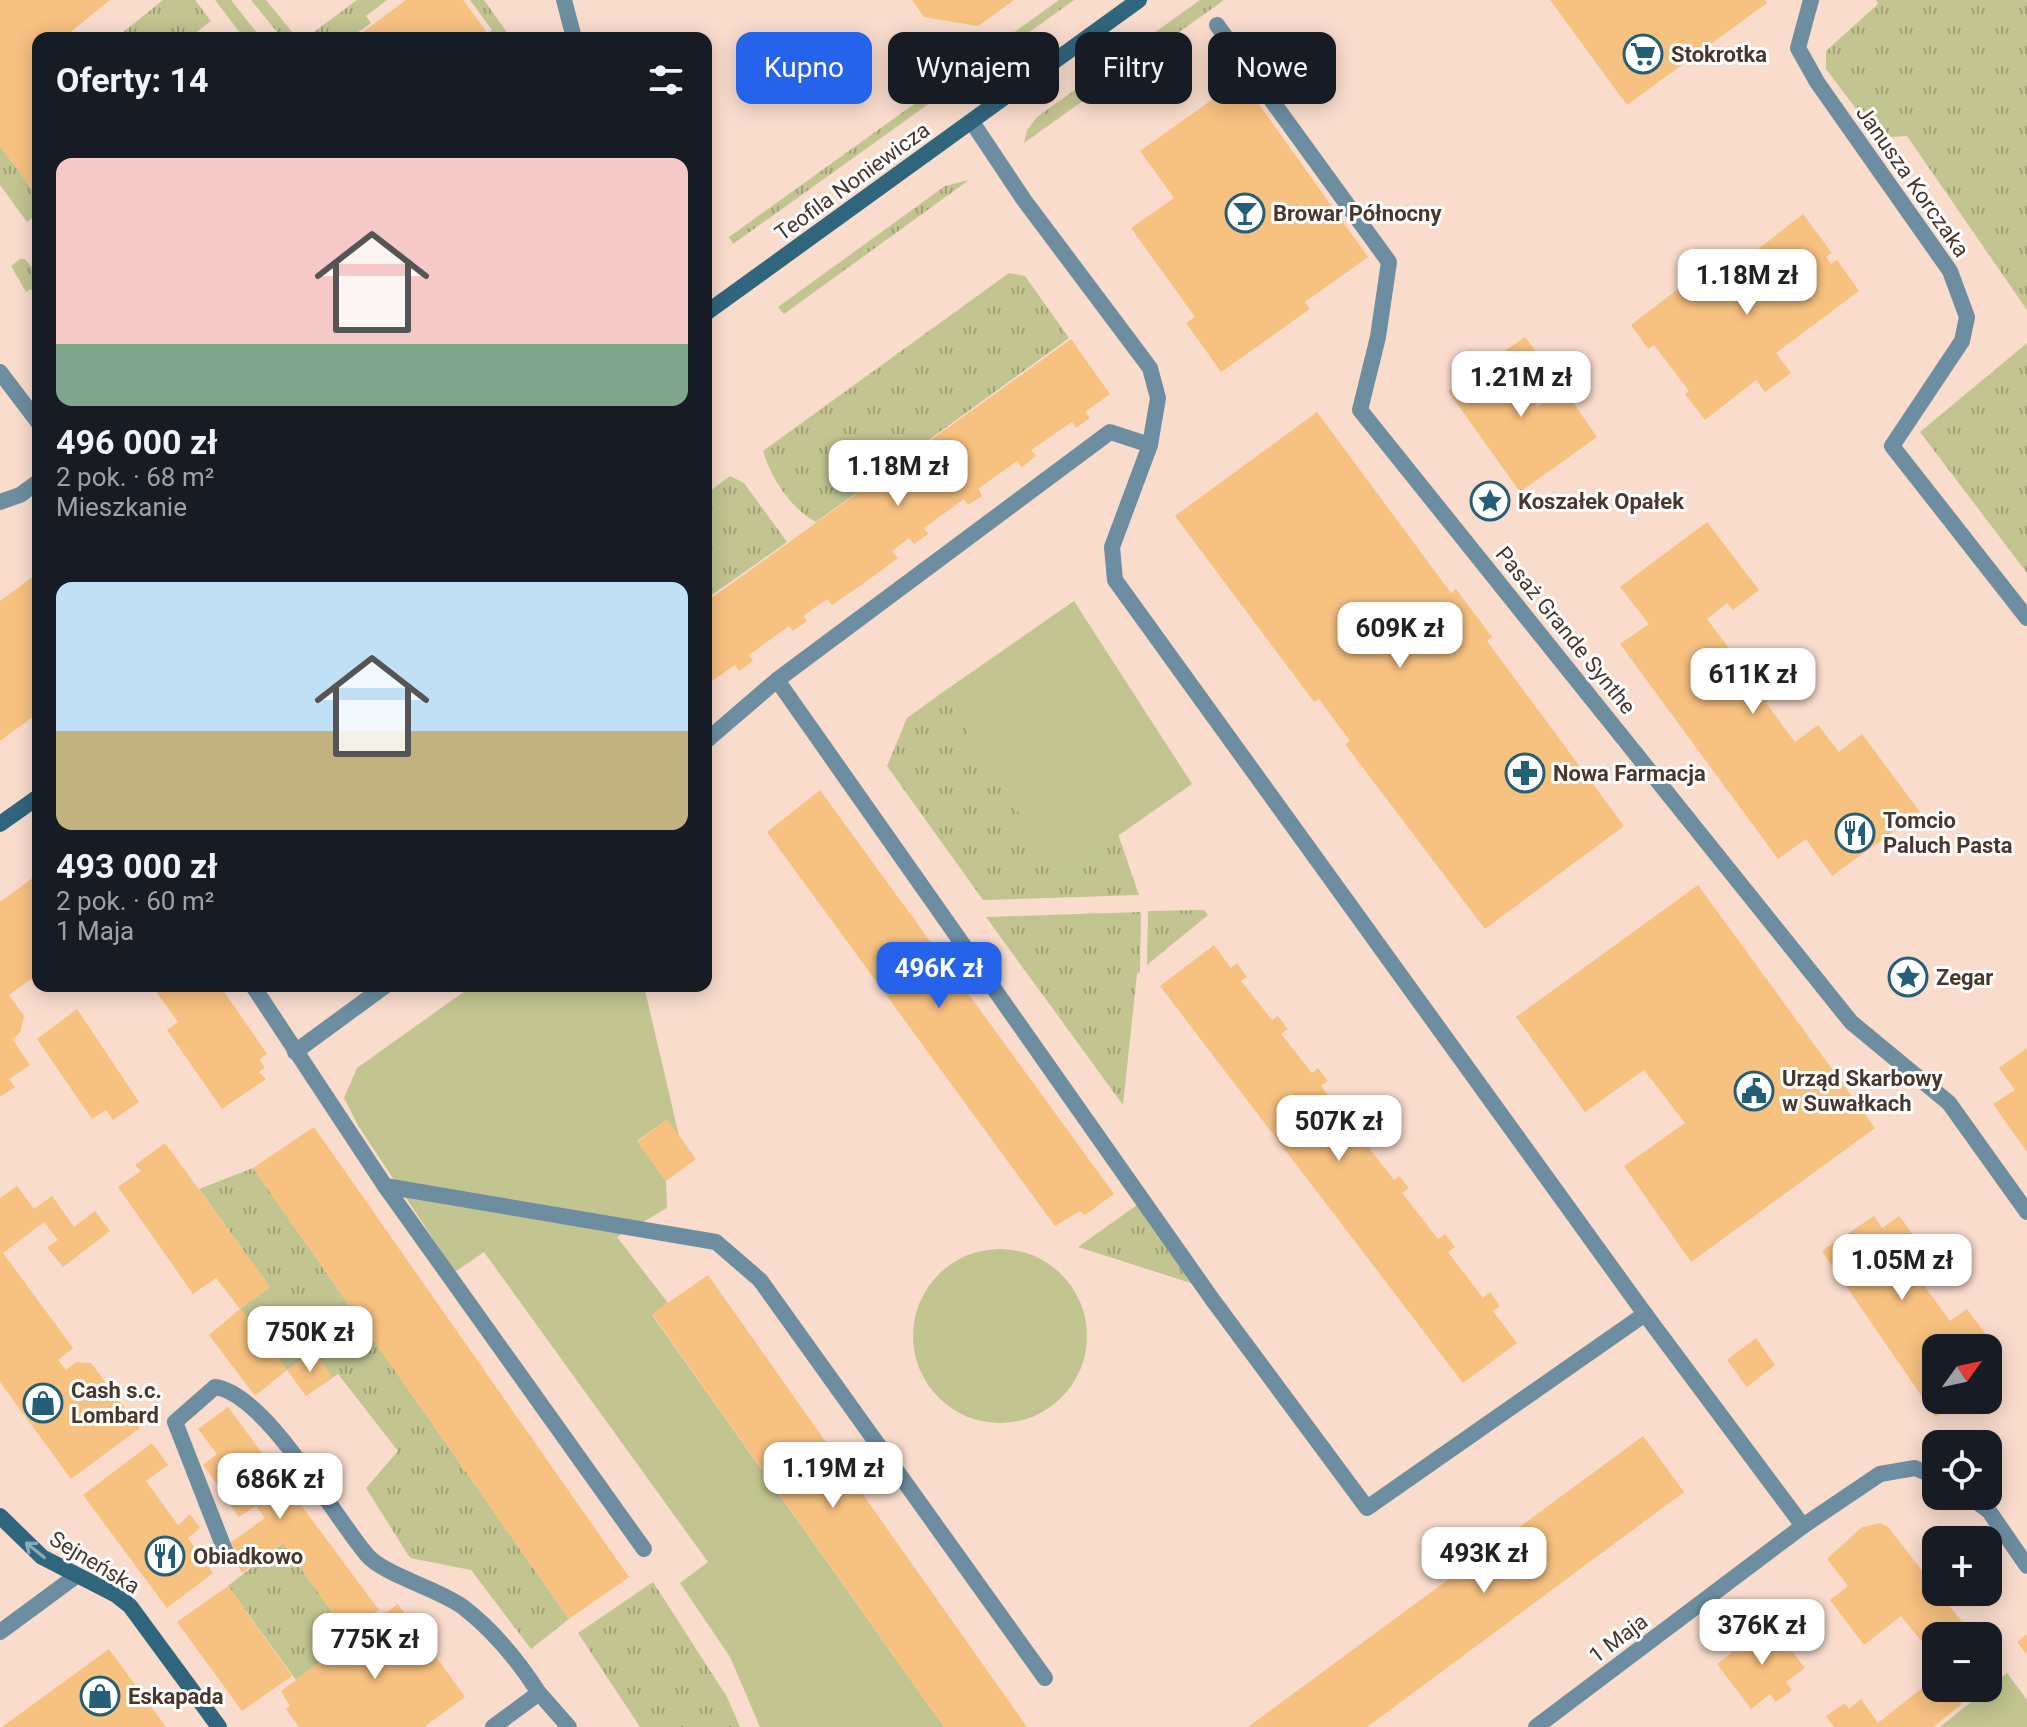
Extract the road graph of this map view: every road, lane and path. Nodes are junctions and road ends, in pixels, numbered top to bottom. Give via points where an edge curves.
1 (564, 0) edge
2 (1139, 0) edge
3 (1811, 0) edge
4 (1217, 25) dead end
5 (572, 32) edge
6 (972, 122) junction
7 (712, 309) edge
8 (0, 372) edge
9 (32, 414) edge
10 (1150, 445) junction
11 (32, 486) edge
12 (0, 502) edge
13 (2027, 618) edge
14 (777, 680) junction
15 (712, 736) edge
16 (32, 801) edge
17 (0, 824) edge
18 (257, 992) edge
19 (377, 992) edge
20 (295, 1052) junction
21 (385, 1186) junction
22 (2027, 1212) edge
23 (1645, 1314) junction
24 (1922, 1471) edge
25 (1988, 1510) edge
26 (0, 1516) edge
27 (1803, 1526) junction
28 (644, 1549) dead end
29 (226, 1553) dead end
30 (2027, 1566) edge
31 (76, 1576) junction
32 (0, 1632) edge
33 (1045, 1678) dead end
34 (539, 1693) junction
35 (219, 1727) edge
36 (493, 1727) edge
37 (569, 1727) edge
38 (1536, 1727) edge

1 - 5 street
2 - 6 street, Teofila Noniewicza
3 - 13 street, Janusza Korczaka via 1798,48 1950,271 1967,317 1962,341 1892,446
4 - 22 street, Pasaż Grande Synthe via 1389,262 1360,410 1851,1022 1949,1103
6 - 7 street, Teofila Noniewicza
6 - 10 street via 1150,368 1158,398
8 - 9 street
10 - 14 street via 1110,432
10 - 23 street via 1112,547 1115,580
11 - 12 street
14 - 15 street
14 - 23 street via 1212,1299 1367,1508
16 - 17 street
18 - 20 street
19 - 20 street
20 - 21 street
21 - 28 street
21 - 33 street via 716,1242 760,1280
23 - 27 street
24 - 27 street, 1 Maja via 1880,1474
25 - 30 street
31 -> 26 street, Sejneńska via 42,1557
27 - 38 street, 1 Maja
29 - 34 street via 175,1422 215,1387 231,1389 277,1432 369,1558 462,1607 520,1663
31 - 32 street
31 - 35 street, Sejneńska via 130,1606
34 - 36 street
34 - 37 street

